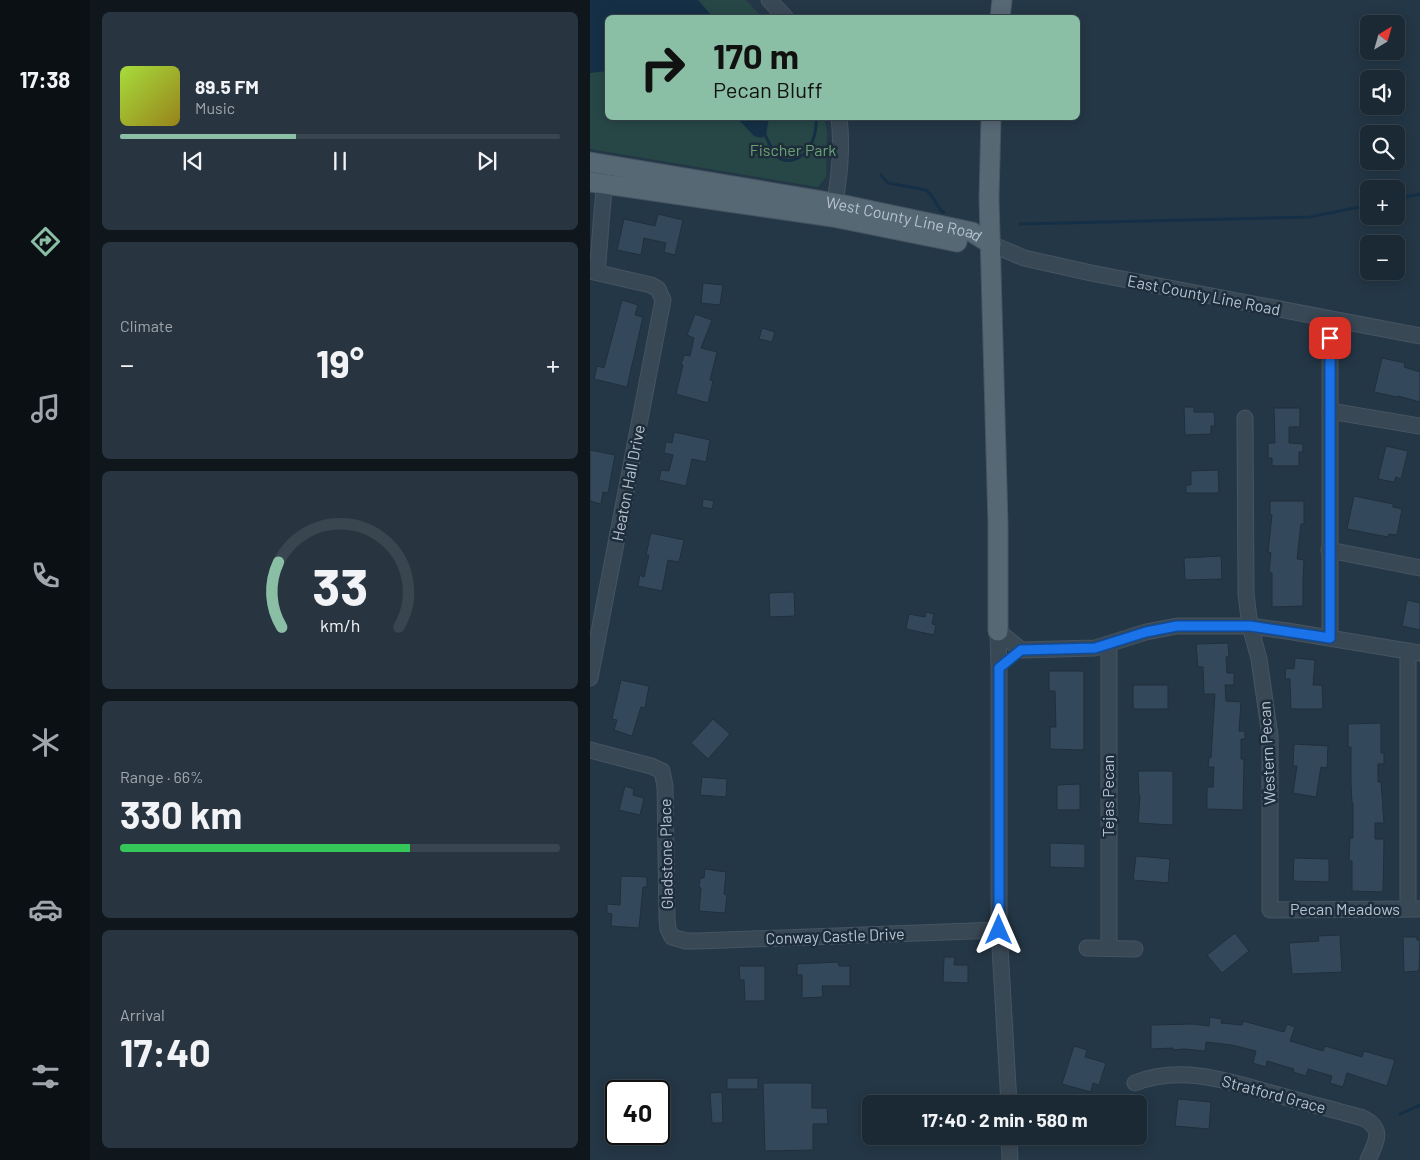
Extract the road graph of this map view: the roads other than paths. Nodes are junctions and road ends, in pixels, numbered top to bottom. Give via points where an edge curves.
1 (769, 0) edge
2 (1002, 0) edge
3 (783, 15) edge
4 (1000, 15) edge
5 (839, 120) edge
6 (991, 120) edge
7 (599, 164) edge
8 (597, 183) edge
9 (834, 210) junction
10 (991, 244) junction
11 (594, 271) edge
12 (1330, 319) junction
13 (1420, 336) edge
14 (1330, 411) junction
15 (1245, 418) dead end
16 (1420, 426) edge
17 (1329, 550) junction
18 (1420, 568) edge
19 (1250, 626) junction
20 (998, 631) junction
21 (1330, 638) junction
22 (1109, 645) junction
23 (1021, 650) junction
24 (1414, 652) edge
25 (999, 668) junction
26 (590, 678) edge
27 (590, 750) edge
28 (1414, 909) edge
29 (1270, 910) joint
30 (999, 930) junction
31 (672, 937) joint
32 (1109, 947) junction
33 (1087, 948) dead end
34 (1134, 949) dead end
35 (1135, 1083) dead end
36 (1008, 1095) edge
37 (1009, 1145) edge
38 (1010, 1160) edge
39 (1368, 1160) edge

1 - 3 street
2 - 4 main road
5 - 9 street via 842,142
6 - 10 main road
7 - 8 street
7 - 9 main road, West County Line Road
8 - 9 main road, West County Line Road
8 - 11 street via 601,210 600,246
9 - 10 main road, West County Line Road via 972,232
10 - 12 street, East County Line Road via 1024,258 1091,273
10 - 20 main road
11 - 26 street, Heaton Hall Drive via 646,283 658,289 663,300
12 - 13 street, East County Line Road
12 - 14 street
14 - 16 street
14 - 17 street
15 - 19 street, Western Pecan via 1245,565
17 - 18 street
17 - 21 street
19 - 21 street
19 - 22 street via 1177,626 1146,632
19 - 29 street, Western Pecan via 1259,659 1270,736
20 - 23 street
20 - 25 street
21 - 24 street
22 - 23 street
22 - 32 street, Tejas Pecan
23 - 25 street
24 - 28 street
25 - 30 street
27 - 31 street, Gladstone Place via 662,771 667,919
28 - 29 street, Pecan Meadows
30 - 31 street, Conway Castle Drive via 698,941
30 - 36 street
32 - 33 street
32 - 34 street
35 - 39 street, Stratford Grace via 1168,1075 1216,1078 1363,1118 1375,1128 1378,1137
37 - 38 street

